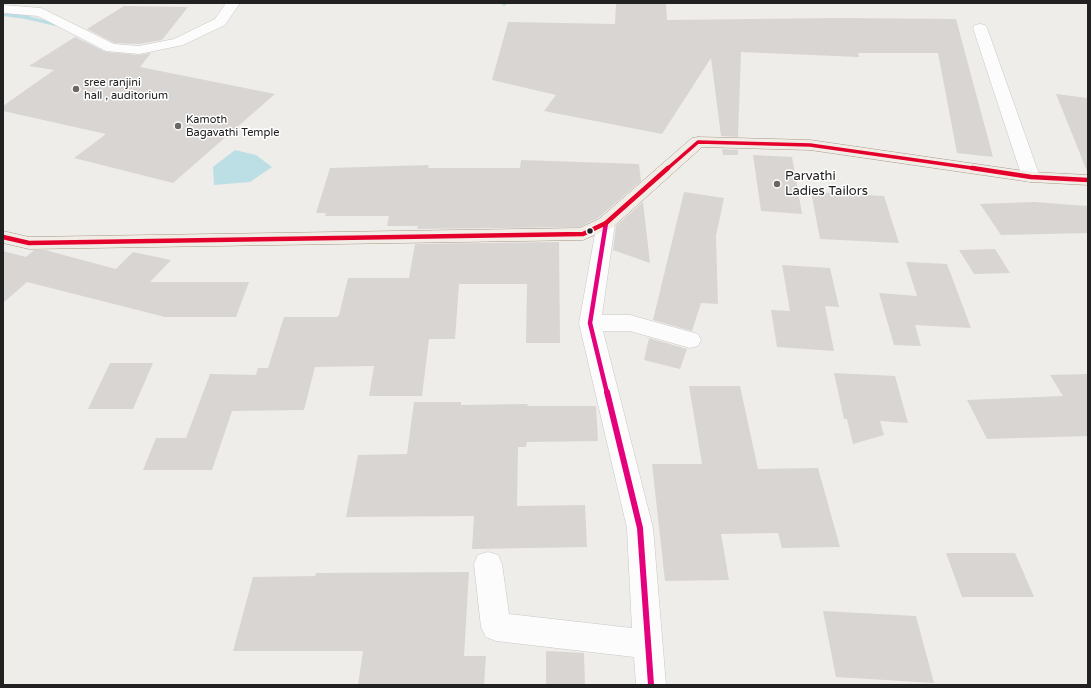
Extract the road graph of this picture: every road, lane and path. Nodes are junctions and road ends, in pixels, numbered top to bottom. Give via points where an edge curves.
1 (233, 3) edge
2 (3, 9) edge
3 (980, 28) dead end
4 (1031, 177) junction
5 (1088, 180) edge
6 (606, 223) junction
7 (3, 237) edge
8 (590, 323) junction
9 (690, 340) dead end
10 (488, 564) dead end
11 (648, 644) junction
12 (651, 685) edge

1 - 2 street via 220,22 178,42 140,50 111,48 41,12
3 - 4 street
4 - 5 main road
4 - 6 main road via 810,145 698,142
6 - 7 main road via 583,234 29,243
6 - 8 street
8 - 9 street via 630,323
8 - 11 street via 640,528
10 - 11 street via 496,627
11 - 12 street

